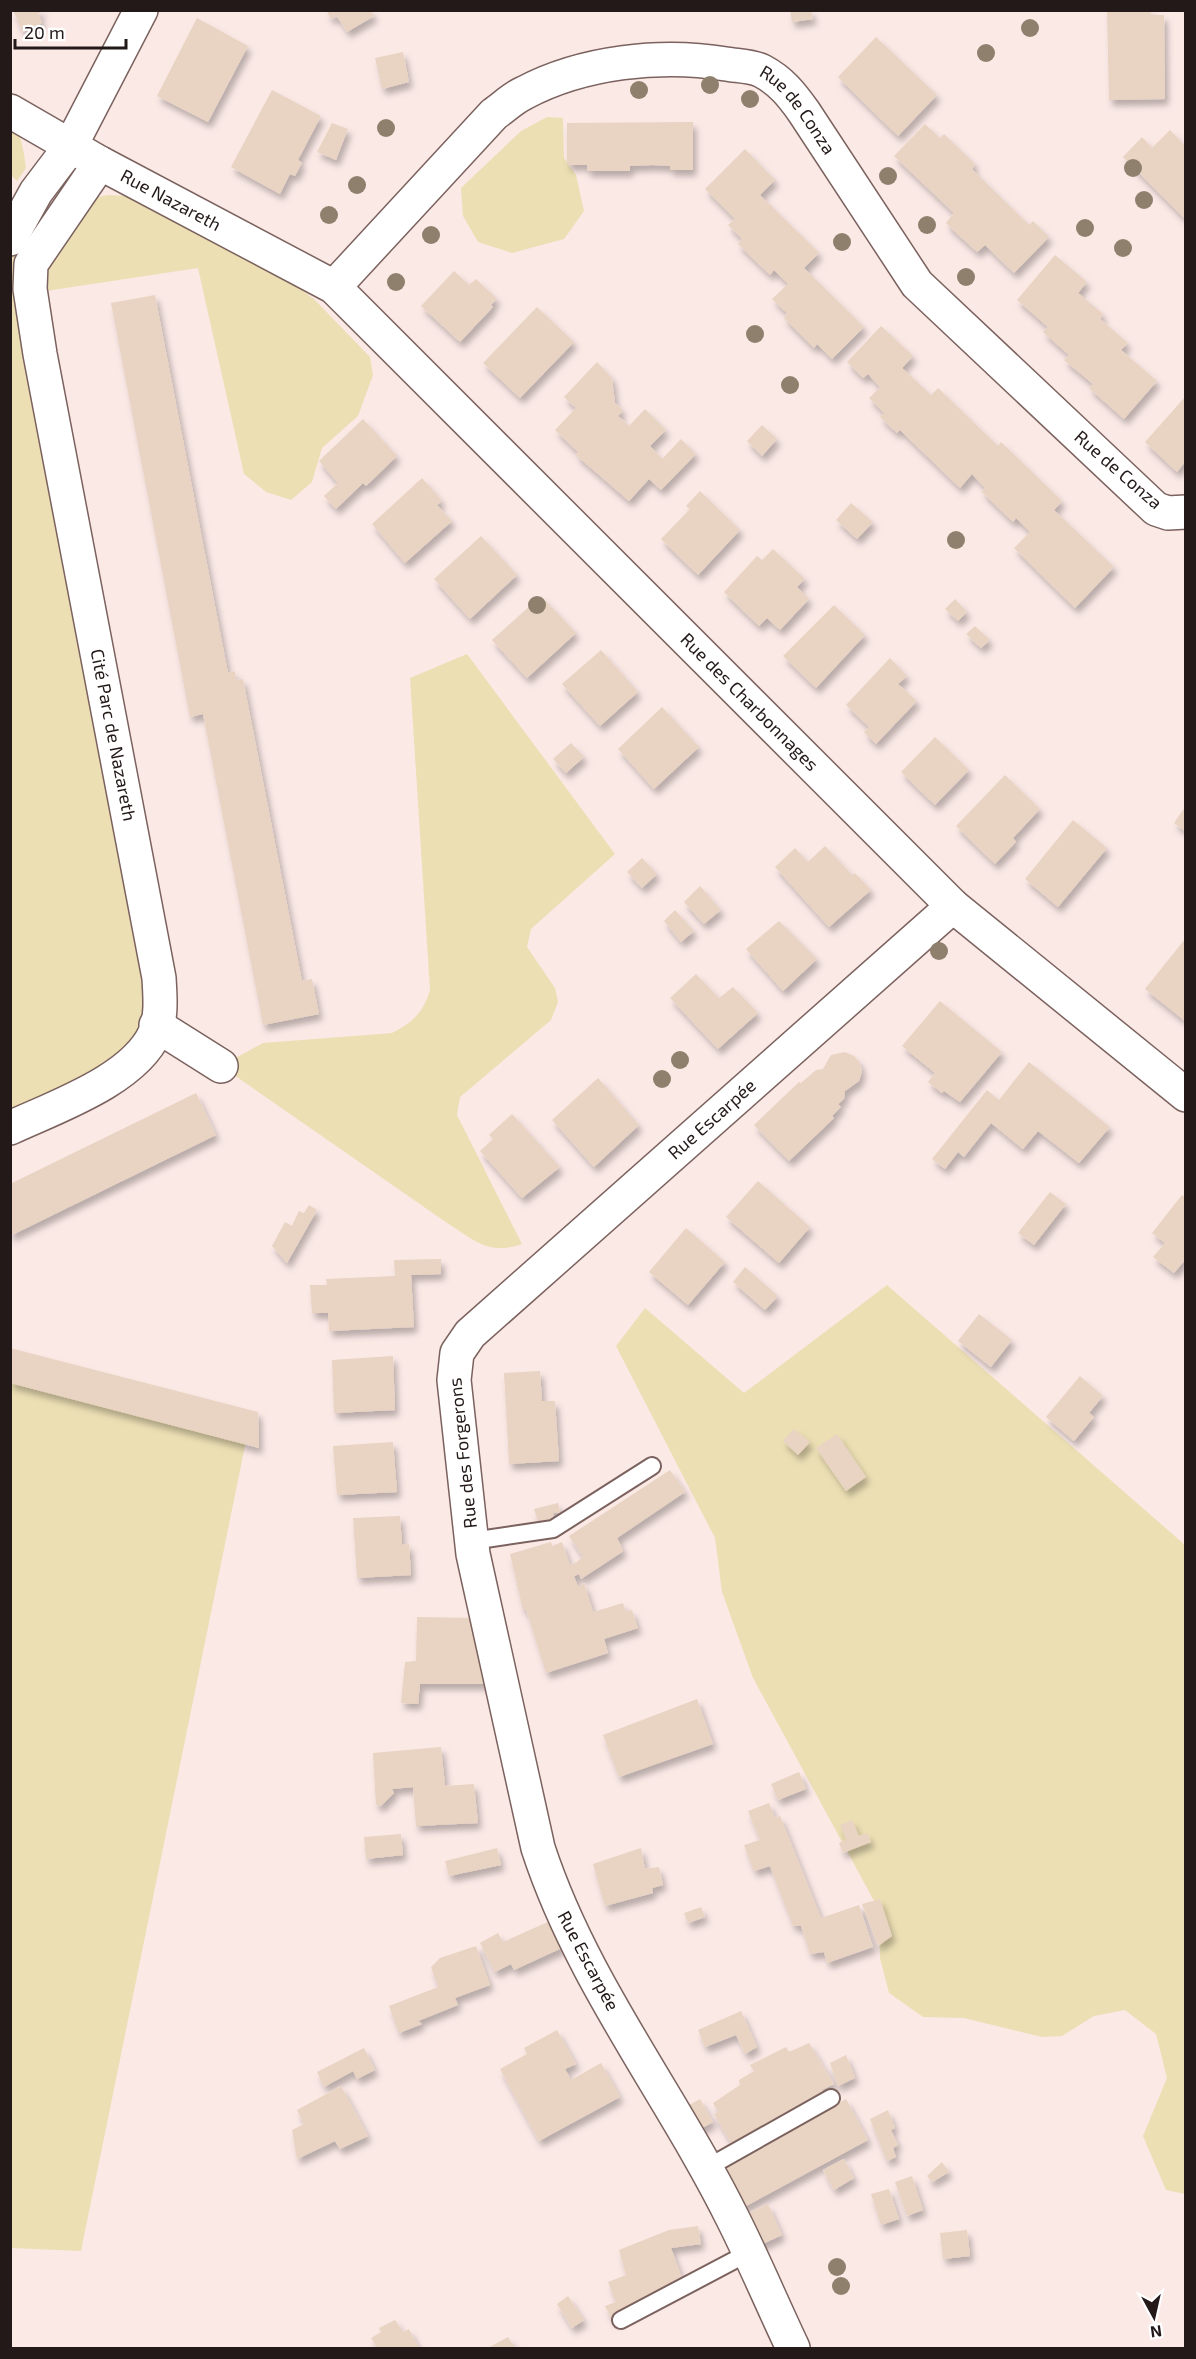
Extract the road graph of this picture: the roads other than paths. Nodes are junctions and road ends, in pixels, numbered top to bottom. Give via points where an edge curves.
1 (141, 10) edge
2 (10, 111) edge
3 (70, 147) junction
4 (100, 164) junction
5 (10, 238) edge
6 (21, 259) edge
7 (334, 287) junction
8 (1185, 512) edge
9 (953, 906) junction
10 (156, 1025) junction
11 (221, 1066) dead end
12 (1185, 1095) edge
13 (10, 1128) edge
14 (470, 1334) joint
15 (652, 1466) dead end
16 (472, 1541) junction
17 (831, 2098) dead end
18 (705, 2169) junction
19 (748, 2253) junction
20 (621, 2320) dead end
21 (793, 2349) edge

1 - 3 street
2 - 3 street, Rue Nazareth
3 - 4 street, Rue Nazareth
3 - 5 street via 36,192
4 - 6 street, Cité Parc de Nazareth
4 - 7 street, Rue Nazareth
6 - 10 street, Cité Parc de Nazareth via 30,289 159,978 161,1007
7 - 8 street, Rue de Conza via 494,114 522,94 597,68 639,63 712,62 760,70 786,86 917,284 1155,509
7 - 9 street, Rue des Charbonnages
9 - 12 street, Rue des Charbonnages
9 - 14 street, Rue Escarpée
10 - 11 street
10 - 13 street, Cité Parc de Nazareth via 140,1055 111,1079
14 - 16 street, Rue des Forgerons via 457,1353 454,1380
15 - 16 lane via 553,1529
16 - 18 street, Rue Escarpée via 538,1848 554,1895 579,1949
17 - 18 lane
18 - 19 street, Rue Escarpée
19 - 20 lane
19 - 21 street, Rue Escarpée

